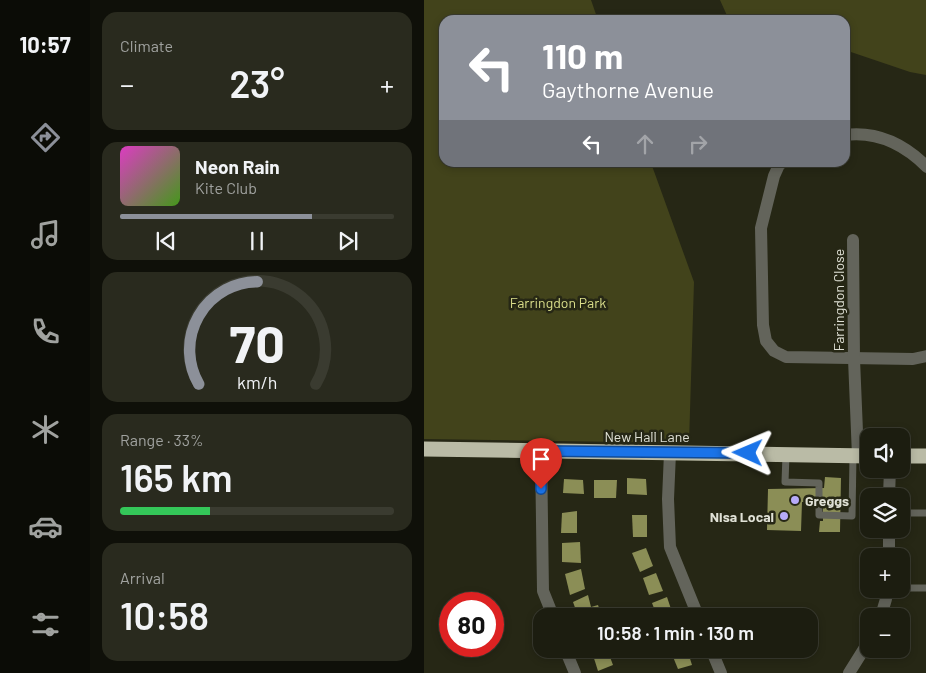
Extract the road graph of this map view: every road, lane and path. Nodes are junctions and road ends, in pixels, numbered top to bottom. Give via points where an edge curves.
1 (850, 134) edge
2 (777, 167) edge
3 (926, 167) edge
4 (853, 240) dead end
5 (926, 356) edge
6 (854, 359) junction
7 (424, 449) edge
8 (541, 451) junction
9 (670, 453) junction
10 (786, 454) junction
11 (860, 456) edge
12 (910, 456) edge
13 (926, 456) edge
14 (910, 513) edge
15 (926, 513) edge
16 (910, 588) edge
17 (926, 588) edge
18 (550, 608) edge
19 (695, 608) edge
20 (860, 655) edge
21 (569, 658) edge
22 (715, 658) edge
23 (575, 673) edge
24 (721, 673) edge
25 (848, 673) edge

1 - 3 street via 878,137 902,146
2 - 6 street via 761,228 762,325 766,341 774,351 786,357
4 - 6 street, Farringdon Close
5 - 6 street
6 - 11 street, Farringdon Close
7 - 8 highway, New Hall Lane
8 - 9 highway, New Hall Lane
8 - 18 street via 542,575 543,591
9 - 10 highway, New Hall Lane
9 - 19 street via 670,547
10 - 11 highway, New Hall Lane
10 - 11 lane via 785,482 819,483 819,515 852,516
12 - 13 highway
14 - 15 lane
16 - 17 lane
20 - 25 street
21 - 23 street
22 - 24 street

